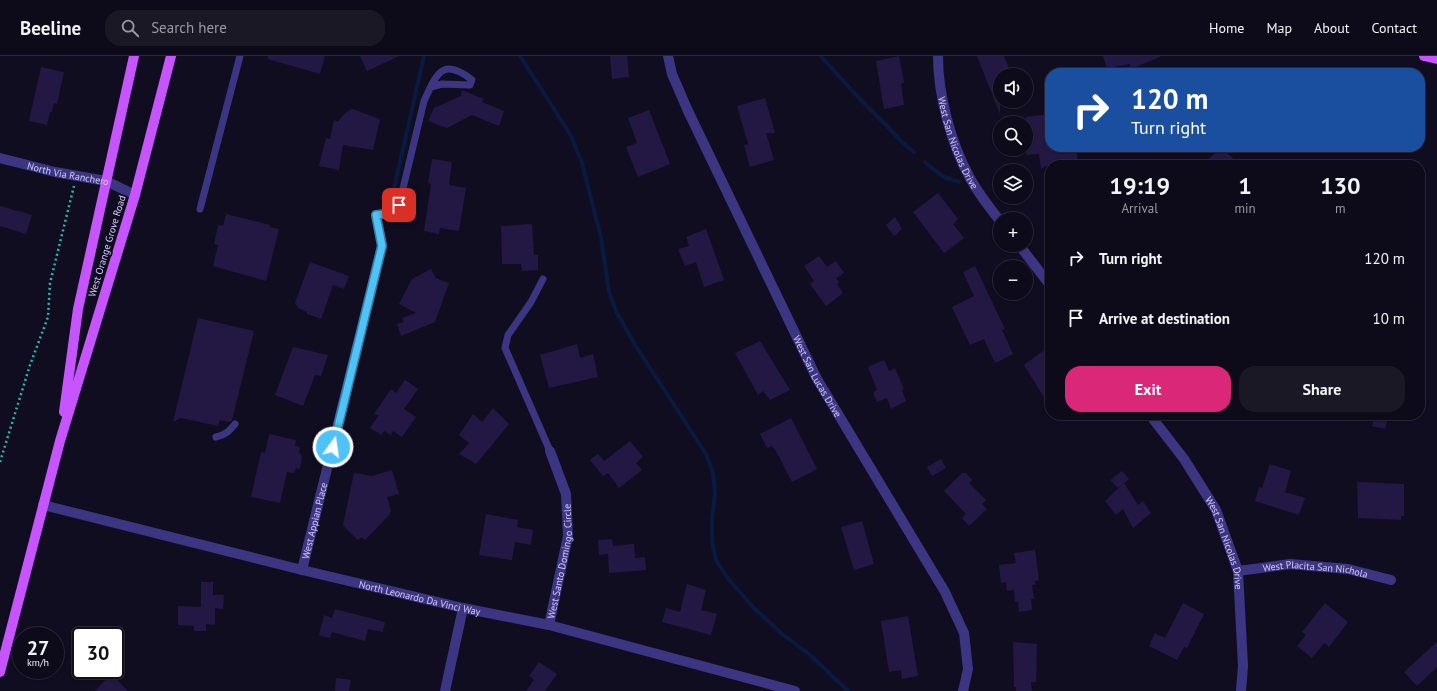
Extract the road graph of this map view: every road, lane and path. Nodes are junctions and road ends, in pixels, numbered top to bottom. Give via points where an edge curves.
1 (134, 56) edge
2 (171, 56) edge
3 (240, 56) edge
4 (668, 56) edge
5 (938, 56) edge
6 (1424, 56) edge
7 (1437, 59) edge
8 (431, 87) junction
9 (0, 158) edge
10 (106, 182) junction
11 (74, 186) dead end
12 (135, 195) junction
13 (200, 209) dead end
14 (993, 212) edge
15 (376, 215) joint
16 (1024, 252) edge
17 (543, 279) dead end
18 (1045, 279) edge
19 (1154, 420) edge
20 (235, 424) dead end
21 (216, 437) dead end
22 (60, 441) junction
23 (550, 451) joint
24 (0, 462) edge
25 (43, 505) junction
26 (302, 570) junction
27 (1238, 571) junction
28 (1391, 580) dead end
29 (463, 608) junction
30 (549, 625) junction
31 (0, 672) edge
32 (445, 691) edge
33 (795, 691) edge
34 (963, 691) edge
35 (1241, 691) edge

1 - 10 main road, West Orange Grove Road
2 - 12 main road, West Orange Grove Road
3 - 13 lane
4 - 34 street, West San Lucas Drive via 672,74 688,111 817,379 945,592 964,633 968,669
5 - 14 street, West San Nicolas Drive via 948,122 957,150 970,178
6 - 7 main road
8 - 8 lane via 436,75 448,66 457,68 472,80 470,85 442,84
8 - 15 lane via 424,102 399,205 392,213
9 - 10 street, North Via Ranchero
10 - 12 street, North Via Ranchero
10 - 22 main road, West Orange Grove Road via 78,309
11 - 24 path via 50,283 48,317 30,365
12 - 22 main road, West Orange Grove Road
15 - 26 street, West Appian Place via 382,246
16 - 18 street
17 - 23 lane via 531,302 508,334 505,348
19 - 27 street, West San Nicolas Drive via 1184,459 1216,510
20 - 21 lane via 230,431
22 - 25 main road, West Orange Grove Road
23 - 30 street, West Santo Domingo Circle via 566,494 568,536
25 - 26 street, North Leonardo Da Vinci Way
25 - 31 main road, West Orange Grove Road
26 - 29 street, North Leonardo Da Vinci Way
27 - 28 street, West Placita San Nichola via 1290,564 1348,569
27 - 35 street, West San Nicolas Drive via 1243,666
29 - 30 street, North Leonardo Da Vinci Way
29 - 32 street
30 - 33 street, North Leonardo Da Vinci Way

